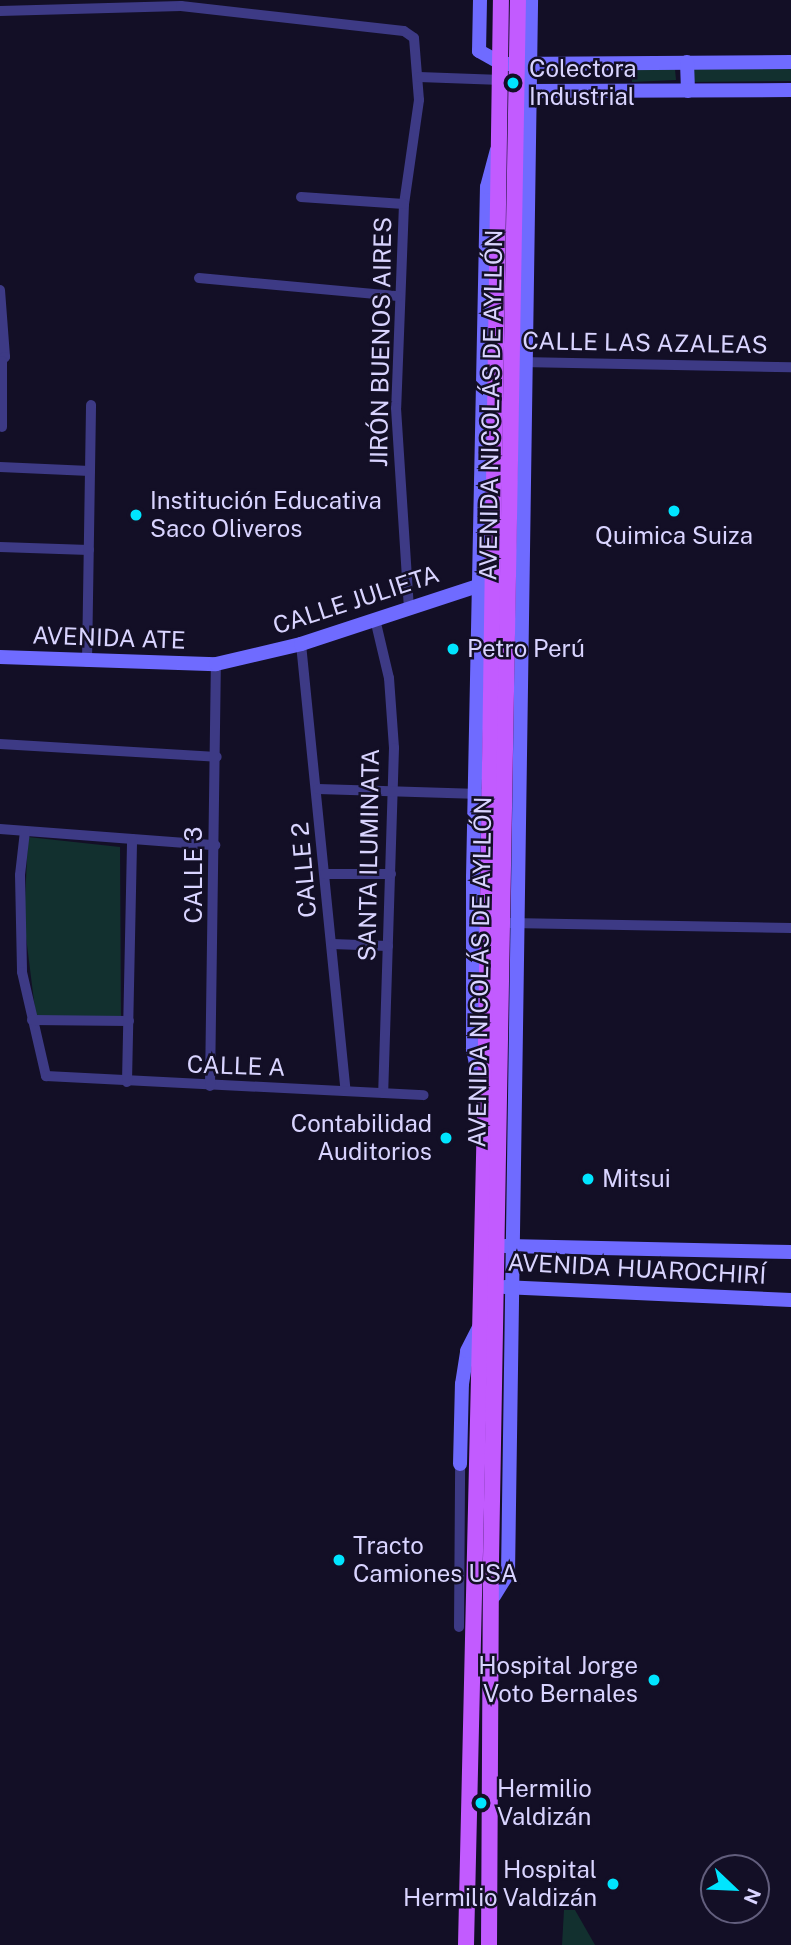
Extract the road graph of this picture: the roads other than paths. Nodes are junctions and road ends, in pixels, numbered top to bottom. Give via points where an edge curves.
1 (480, 0) edge
2 (501, 0) edge
3 (518, 0) edge
4 (531, 0) edge
5 (0, 11) edge
6 (687, 62) junction
7 (791, 62) edge
8 (525, 65) junction
9 (419, 77) junction
10 (502, 78) junction
11 (688, 90) junction
12 (791, 90) edge
13 (525, 91) junction
14 (501, 142) junction
15 (301, 197) dead end
16 (404, 204) junction
17 (199, 278) dead end
18 (0, 290) edge
19 (398, 296) junction
20 (2, 360) edge
21 (497, 361) junction
22 (521, 362) junction
23 (791, 367) edge
24 (91, 405) dead end
25 (2, 427) dead end
26 (0, 467) edge
27 (90, 471) junction
28 (0, 547) edge
29 (89, 550) junction
30 (510, 577) junction
31 (485, 583) junction
32 (409, 608) junction
33 (375, 620) junction
34 (301, 644) junction
35 (0, 657) edge
36 (87, 662) junction
37 (216, 664) junction
38 (0, 744) edge
39 (217, 757) junction
40 (318, 789) junction
41 (392, 791) junction
42 (482, 794) junction
43 (0, 829) edge
44 (25, 831) junction
45 (132, 839) junction
46 (215, 845) junction
47 (325, 874) junction
48 (391, 874) junction
49 (481, 922) junction
50 (513, 923) junction
51 (791, 928) edge
52 (332, 944) junction
53 (388, 946) junction
54 (32, 1020) junction
55 (129, 1021) junction
56 (127, 1083) junction
57 (210, 1086) junction
58 (346, 1091) junction
59 (383, 1093) junction
60 (424, 1095) dead end
61 (497, 1246) junction
62 (791, 1252) edge
63 (497, 1284) junction
64 (480, 1285) junction
65 (513, 1289) junction
66 (791, 1300) edge
67 (479, 1327) junction
68 (485, 1426) junction
69 (511, 1429) junction
70 (460, 1464) joint
71 (494, 1596) junction
72 (466, 1628) junction
73 (466, 1945) edge
74 (489, 1945) edge

1 - 10 main road via 479,51
2 - 10 main road, AVENIDA NICOLÁS DE AYLLÓN
3 - 8 main road, AVENIDA NICOLÁS DE AYLLÓN
4 - 8 main road, AVENIDA NICOLÁS DE AYLLÓN
5 - 9 street, JIRÓN BUENOS AIRES via 181,6 404,31 414,38
6 - 7 main road
6 - 8 main road
6 - 11 main road
8 - 10 main road
8 - 13 main road, AVENIDA NICOLÁS DE AYLLÓN
9 - 10 street
9 - 16 street, JIRÓN BUENOS AIRES
10 - 13 main road
10 - 14 main road, AVENIDA NICOLÁS DE AYLLÓN
11 - 12 main road
11 - 13 main road
13 - 22 main road, AVENIDA NICOLÁS DE AYLLÓN
14 - 21 main road, AVENIDA NICOLÁS DE AYLLÓN
14 - 31 main road via 487,187
15 - 16 street
16 - 19 street, JIRÓN BUENOS AIRES
17 - 19 street
18 - 20 street
19 - 32 street, JIRÓN BUENOS AIRES via 396,416
20 - 25 street
21 - 22 street, CALLE LAS AZALEAS
21 - 31 main road, AVENIDA NICOLÁS DE AYLLÓN
22 - 23 street, CALLE LAS AZALEAS
22 - 30 main road, AVENIDA NICOLÁS DE AYLLÓN
22 - 50 main road, AVENIDA NICOLÁS DE AYLLÓN
24 - 27 street
26 - 27 street
27 - 29 street
28 - 29 street
29 - 36 street
30 - 31 main road, CALLE JULIETA
30 - 50 main road, AVENIDA NICOLÁS DE AYLLÓN
31 - 32 main road, CALLE JULIETA
31 - 42 main road, AVENIDA NICOLÁS DE AYLLÓN
32 - 33 main road, CALLE JULIETA
33 - 34 main road, CALLE JULIETA
33 - 41 street, SANTA ILUMINATA via 392,709
34 - 37 main road, CALLE JULIETA
34 - 40 street, CALLE 2
35 - 36 main road, AVENIDA ATE
36 - 37 main road, AVENIDA ATE
37 - 39 street, CALLE 3
38 - 39 street
39 - 46 street, CALLE 3
40 - 41 street
40 - 47 street, CALLE 2
41 - 42 street
41 - 48 street, SANTA ILUMINATA
42 - 49 main road, AVENIDA NICOLÁS DE AYLLÓN
43 - 44 street
44 - 45 street
44 - 54 street via 20,926 22,972
45 - 46 street
45 - 55 street
46 - 57 street, CALLE 3
47 - 48 street
47 - 52 street, CALLE 2
48 - 53 street, SANTA ILUMINATA
49 - 50 street
49 - 61 main road, AVENIDA NICOLÁS DE AYLLÓN via 485,1112
50 - 51 street
50 - 61 main road, AVENIDA NICOLÁS DE AYLLÓN
52 - 53 street
52 - 58 street, CALLE 2
53 - 59 street, SANTA ILUMINATA
54 - 55 street
54 - 56 street, CALLE A via 46,1076
55 - 56 street
56 - 57 street, CALLE A
57 - 58 street, CALLE A
58 - 59 street, CALLE A
59 - 60 street, CALLE A
61 - 62 main road, AVENIDA HUAROCHIRÍ
61 - 63 main road, AVENIDA NICOLÁS DE AYLLÓN
61 - 64 main road, AVENIDA NICOLÁS DE AYLLÓN
61 - 65 main road, AVENIDA NICOLÁS DE AYLLÓN
63 - 64 main road, AVENIDA HUAROCHIRÍ
63 - 65 main road, AVENIDA HUAROCHIRÍ
63 - 68 main road, AVENIDA NICOLÁS DE AYLLÓN
64 - 67 main road, AVENIDA NICOLÁS DE AYLLÓN
65 - 66 main road, AVENIDA HUAROCHIRÍ
65 - 69 main road, AVENIDA NICOLÁS DE AYLLÓN
67 - 68 main road, AVENIDA NICOLÁS DE AYLLÓN
67 - 70 main road, AVENIDA NICOLÁS DE AYLLÓN via 467,1351 462,1384
68 - 69 main road
68 - 71 main road, AVENIDA NICOLÁS DE AYLLÓN
68 - 72 main road, AVENIDA NICOLÁS DE AYLLÓN
69 - 71 main road, AVENIDA NICOLÁS DE AYLLÓN via 508,1574
70 - 72 street, AVENIDA NICOLÁS DE AYLLÓN
71 - 74 main road, AVENIDA NICOLÁS DE AYLLÓN
72 - 73 main road, AVENIDA NICOLÁS DE AYLLÓN

